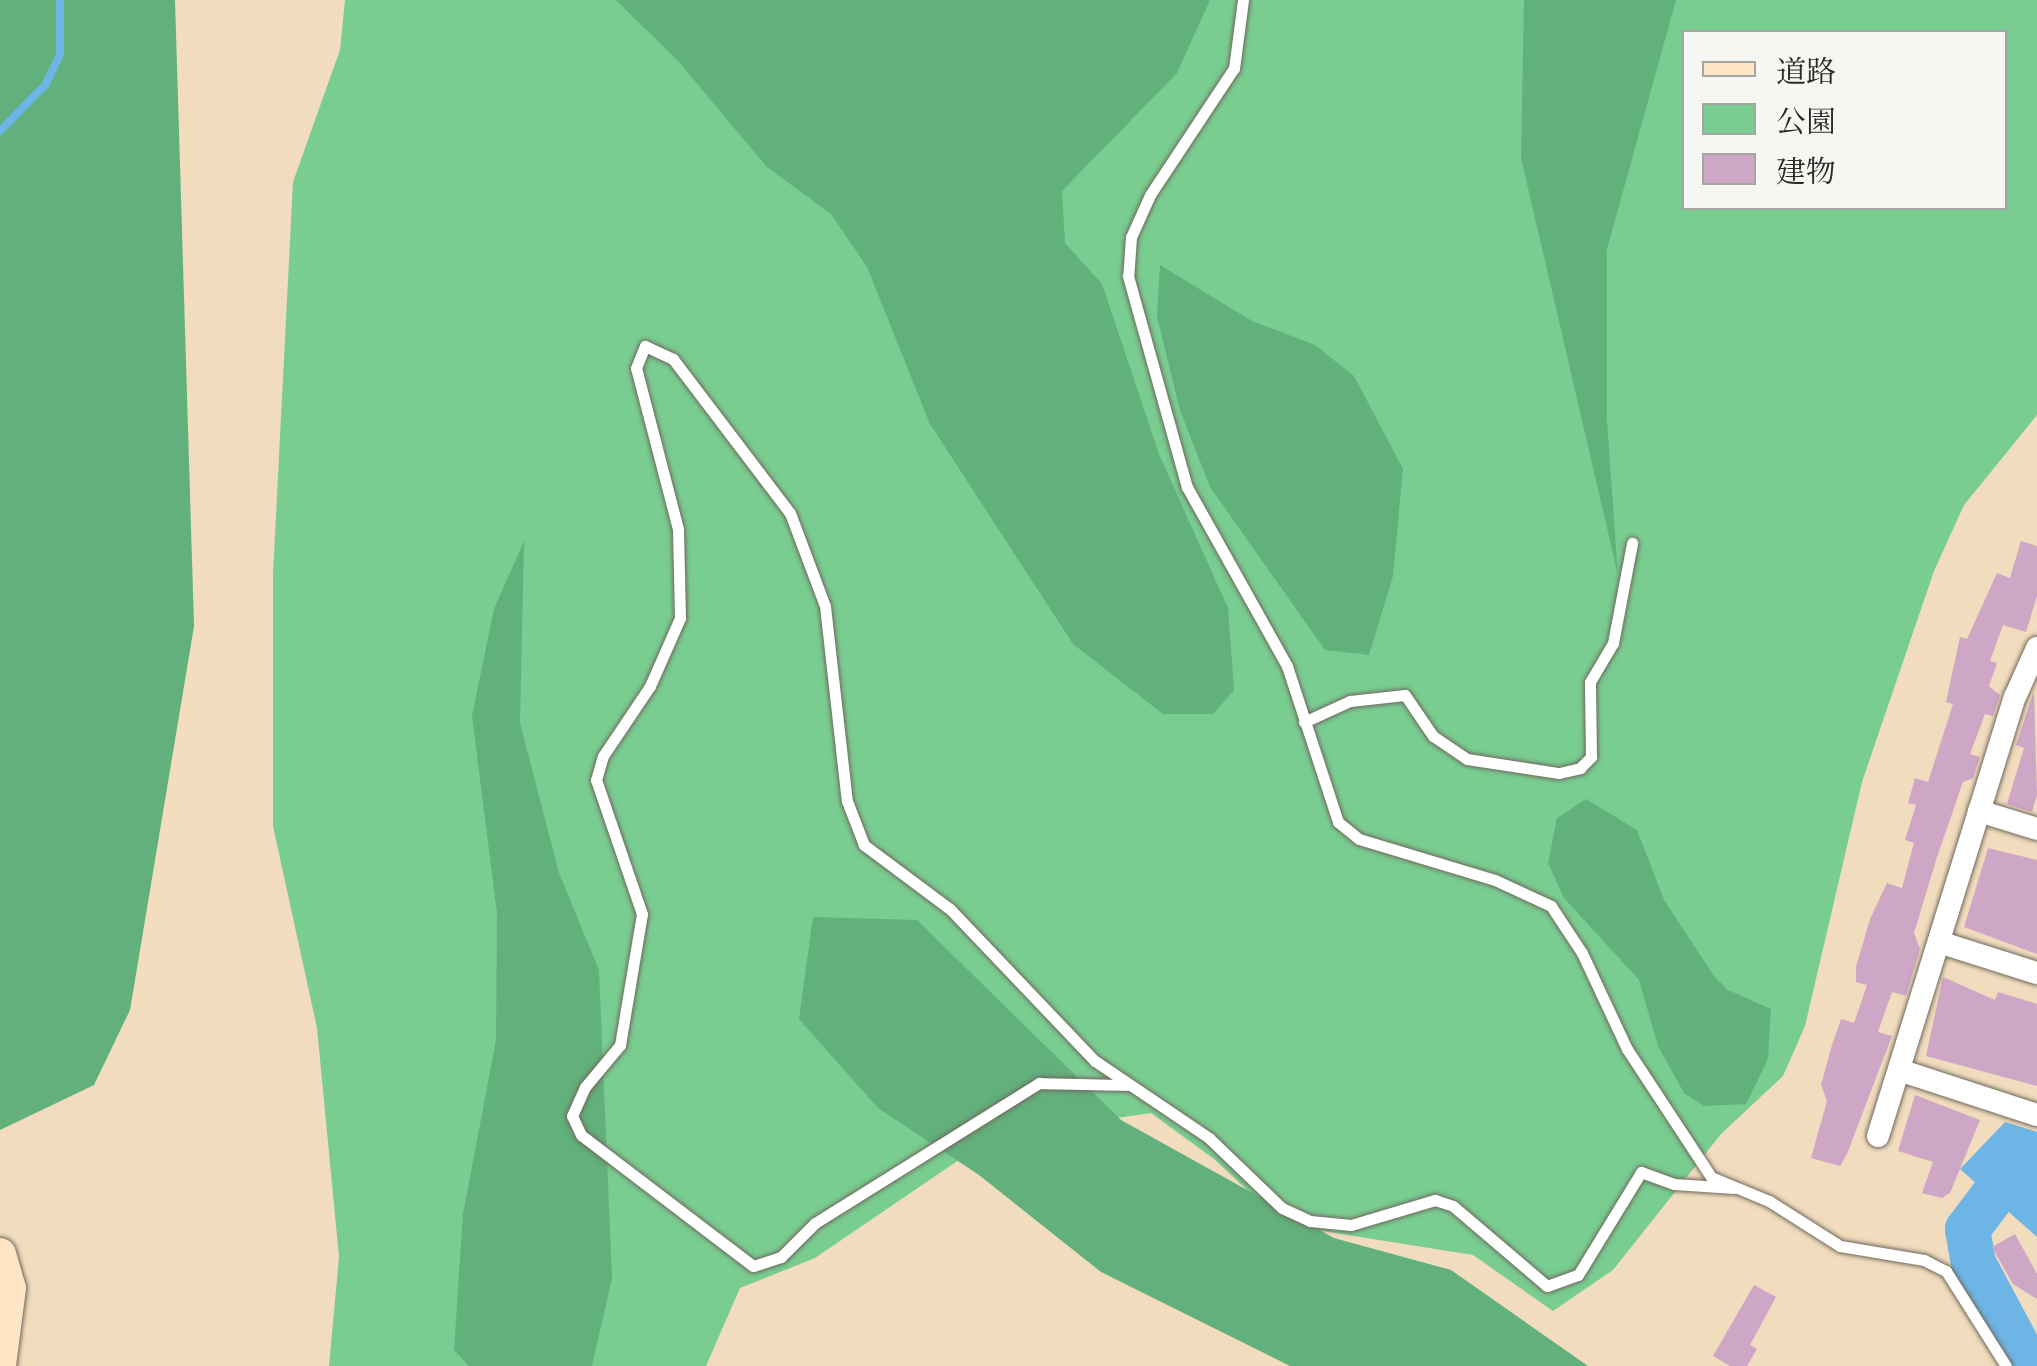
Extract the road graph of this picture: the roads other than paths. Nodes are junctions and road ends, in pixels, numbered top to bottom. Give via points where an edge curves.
1 (1243, 0) edge
2 (1632, 542) dead end
3 (2037, 648) edge
4 (2031, 675) edge
5 (1304, 722) junction
6 (1980, 811) junction
7 (2037, 829) edge
8 (1939, 942) junction
9 (2037, 973) edge
10 (1899, 1070) junction
11 (1127, 1085) junction
12 (2037, 1115) edge
13 (1878, 1136) dead end
14 (1734, 1188) junction
15 (0, 1254) edge
16 (0, 1366) edge
17 (2006, 1366) edge

1 - 5 lane via 1234,68 1150,195 1131,237 1128,276 1187,487 1286,666
2 - 5 lane via 1613,643 1590,682 1591,757 1580,768 1558,774 1467,758 1432,736 1405,696 1350,701
3 - 4 street
4 - 6 street
5 - 14 lane via 1338,822 1358,839 1495,880 1551,906 1692,1157
6 - 7 street
6 - 8 street
8 - 9 street
8 - 10 street
10 - 12 street
10 - 13 street
11 - 11 lane via 1058,1026 950,908 890,869 854,830 824,606 790,514 673,358 645,346 636,368 678,529 680,618 596,780 642,914 620,1045 584,1087 572,1116 581,1135 753,1266 780,1257 815,1223 1040,1083
11 - 14 lane via 1209,1138 1282,1208 1310,1221 1351,1225 1435,1200 1452,1206 1548,1286 1578,1275 1641,1172 1674,1184
14 - 17 lane via 1840,1246 1905,1256 1946,1271
15 - 16 main road via 10,1288

